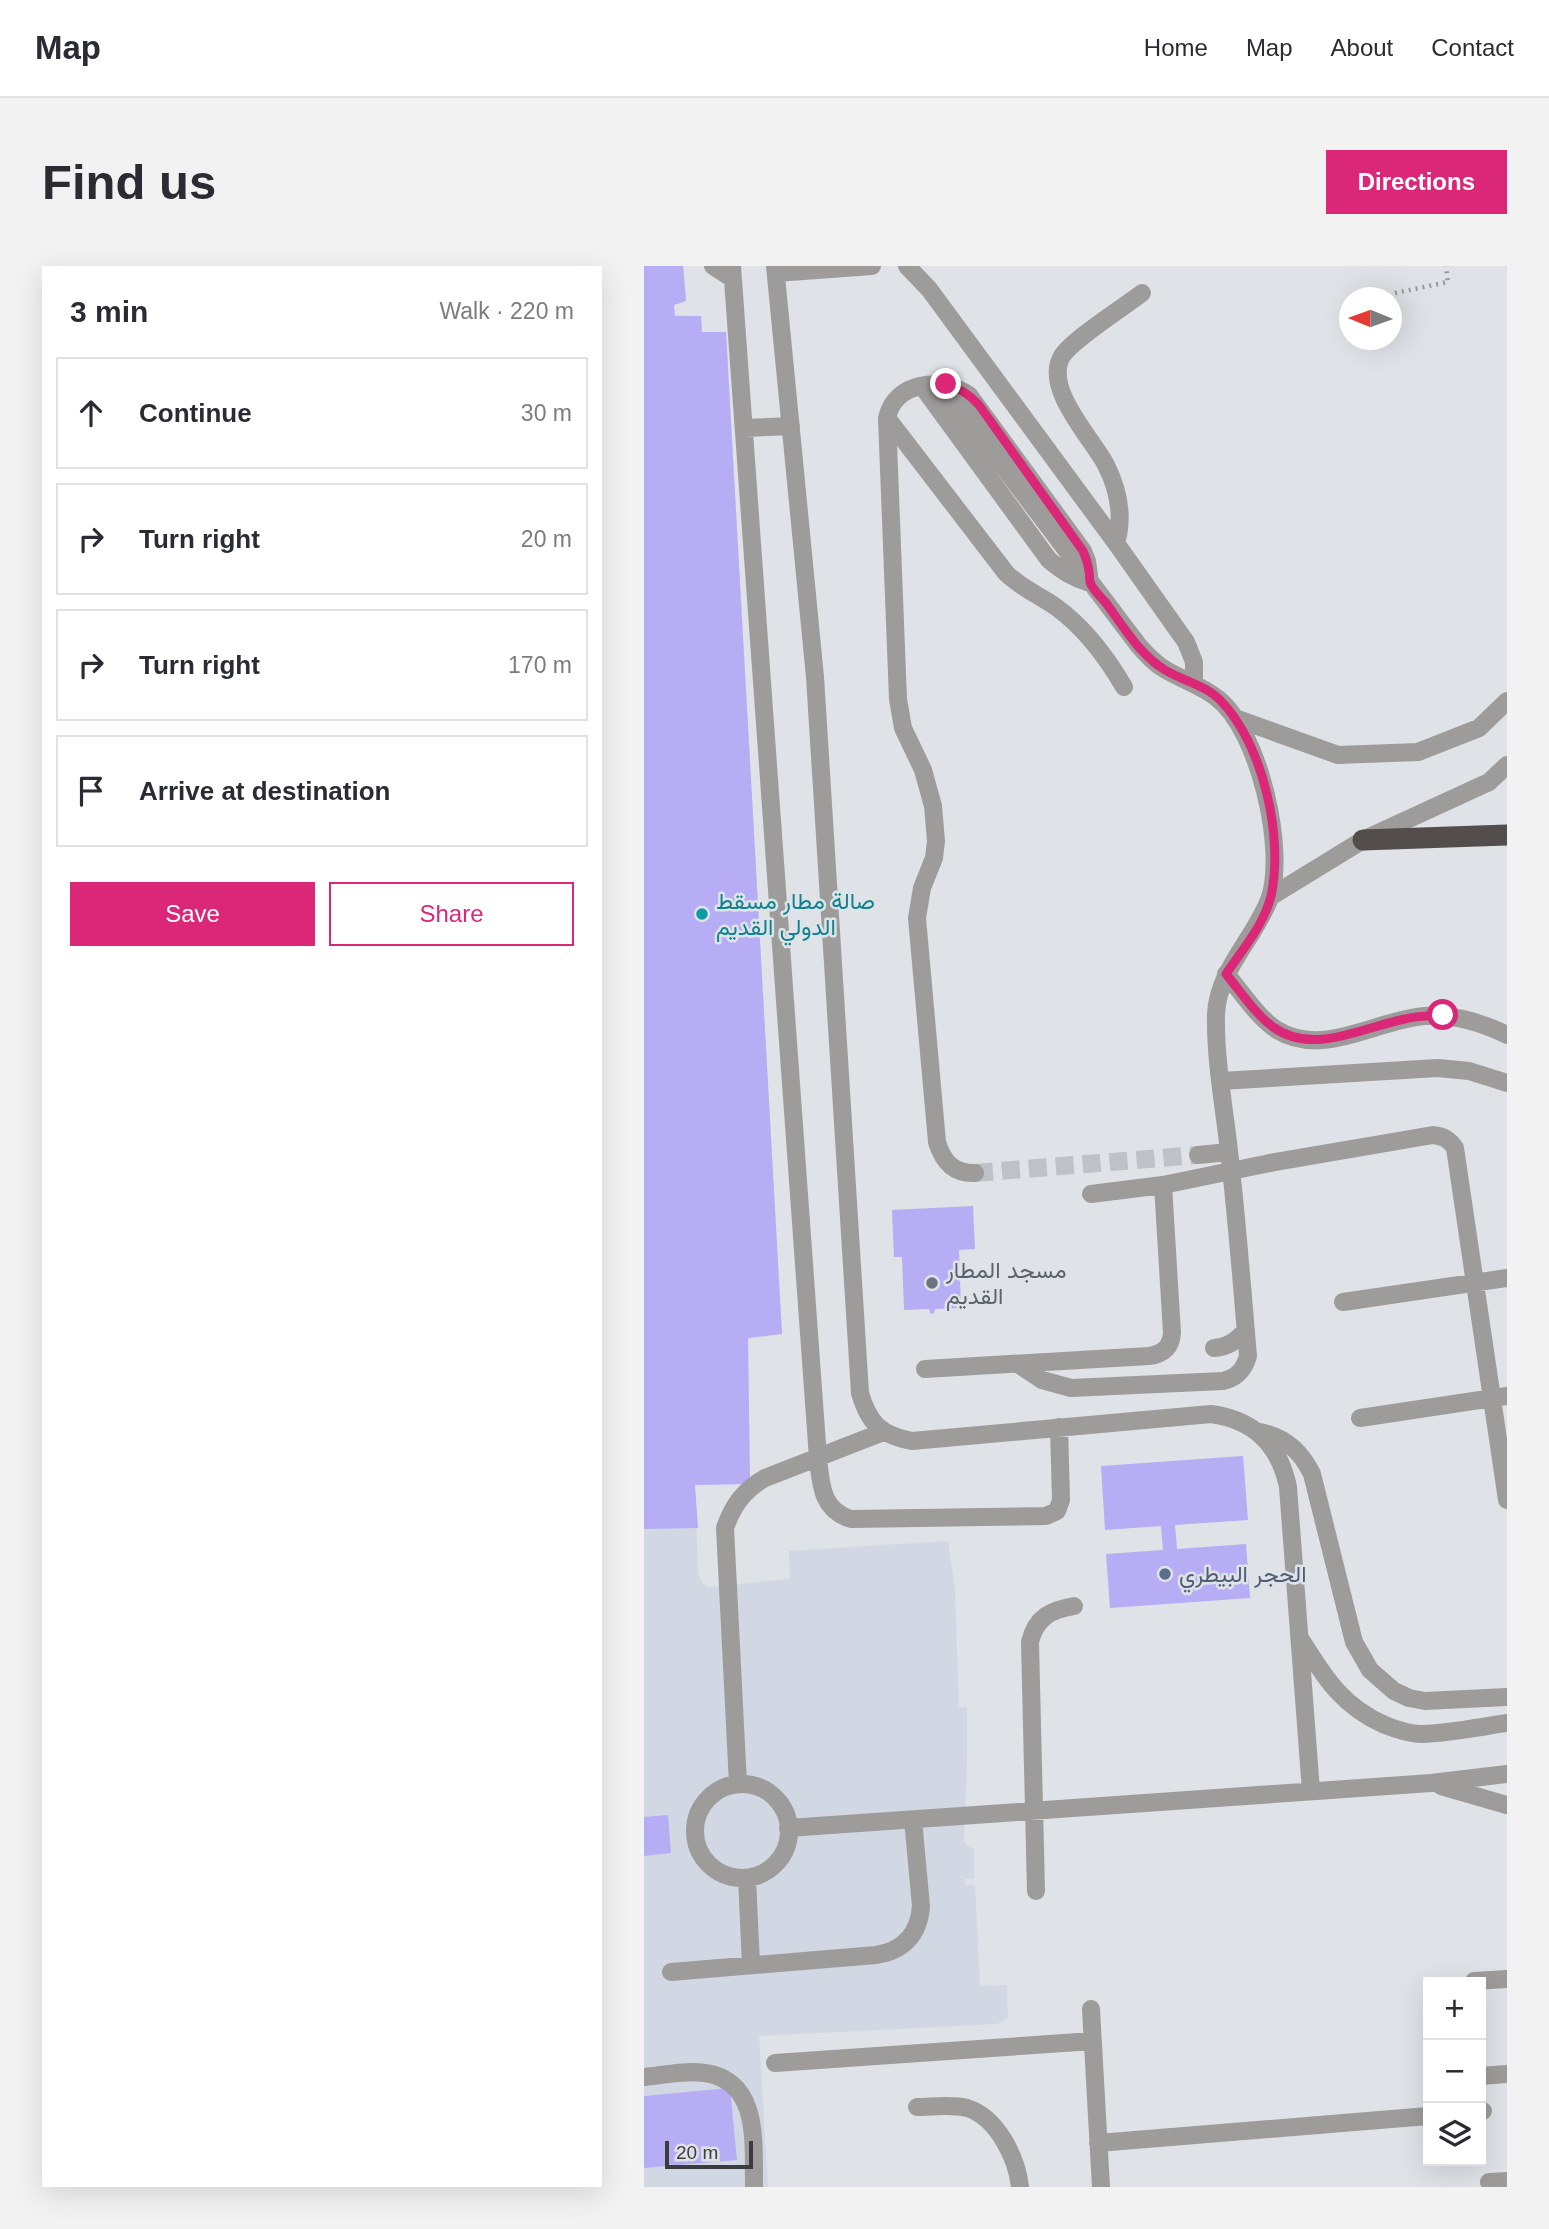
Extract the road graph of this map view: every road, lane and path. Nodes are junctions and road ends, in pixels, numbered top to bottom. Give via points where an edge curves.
1 (713, 266) edge
2 (872, 266) edge
3 (907, 266) edge
4 (1446, 266) edge
5 (775, 270) edge
6 (733, 273) edge
7 (1402, 292) edge
8 (1142, 293) dead end
9 (931, 385) junction
10 (887, 418) junction
11 (791, 426) junction
12 (744, 428) junction
13 (1116, 543) junction
14 (1090, 583) junction
15 (1194, 683) junction
16 (1124, 687) dead end
17 (1507, 701) edge
18 (1235, 718) junction
19 (1507, 765) edge
20 (1507, 835) edge
21 (1363, 840) junction
22 (1270, 897) junction
23 (1226, 974) junction
24 (1507, 1035) edge
25 (1220, 1082) junction
26 (1507, 1083) edge
27 (1229, 1152) junction
28 (1198, 1155) tunnel mouth
29 (975, 1173) tunnel mouth
30 (1163, 1185) junction
31 (1091, 1195) dead end
32 (1507, 1278) edge
33 (1476, 1283) junction
34 (1343, 1302) dead end
35 (1246, 1330) junction
36 (1214, 1348) dead end
37 (1018, 1364) junction
38 (925, 1369) dead end
39 (1500, 1397) edge
40 (1360, 1418) dead end
41 (1059, 1427) junction
42 (1256, 1431) junction
43 (883, 1432) junction
44 (818, 1458) junction
45 (1507, 1500) edge
46 (1074, 1606) dead end
47 (1298, 1634) junction
48 (1507, 1698) edge
49 (1507, 1723) edge
50 (1507, 1774) edge
51 (1431, 1783) junction
52 (738, 1784) junction
53 (1311, 1791) junction
54 (1507, 1805) edge
55 (1034, 1811) junction
56 (913, 1820) junction
57 (788, 1828) junction
58 (747, 1878) junction
59 (1036, 1891) dead end
60 (751, 1965) junction
61 (671, 1972) dead end
62 (1507, 1979) edge
63 (1486, 1980) edge
64 (1091, 2009) dead end
65 (1093, 2040) junction
66 (775, 2063) dead end
67 (1507, 2074) edge
68 (1486, 2076) edge
69 (644, 2077) edge
70 (917, 2107) dead end
71 (1423, 2116) edge
72 (1098, 2143) junction
73 (754, 2187) edge
74 (1020, 2187) edge
75 (1101, 2187) edge

1 - 6 street
2 - 5 street
3 - 13 street via 929,289
4 - 7 path via 1448,282
5 - 11 street
6 - 12 street
8 - 13 street via 1068,349 1057,368 1059,390 1112,479 1121,526
9 - 10 street via 902,393
9 - 14 street via 1049,560
9 - 14 street via 959,388 979,405 1083,551
10 - 16 street via 1006,573 1072,620 1101,651
10 - 29 street via 898,699 903,728 929,788 936,841 916,918 937,1142 952,1168
11 - 12 street
11 - 43 street via 815,677 860,1393 864,1408
12 - 44 street
13 - 15 street via 1186,642 1194,662
14 - 15 street via 1151,659
15 - 18 street via 1219,699
17 - 18 street via 1479,728 1418,752 1338,755
18 - 22 street via 1257,762 1271,815 1274,870
19 - 21 street via 1489,782
20 - 21 highway
21 - 22 street
22 - 23 street via 1258,926
23 - 24 street via 1263,1019 1289,1036 1305,1040 1433,1016 1463,1018
23 - 25 street via 1216,1013
25 - 26 street via 1438,1068 1469,1070
25 - 27 street
27 - 28 street
27 - 35 street
30 - 31 street
30 - 33 street, bridge via 1442,1136 1458,1157
30 - 37 street via 1169,1346 1157,1355
32 - 33 street
33 - 34 street
33 - 39 street
35 - 36 street via 1228,1345
35 - 37 street via 1246,1364 1237,1376 1223,1381 1071,1388 1042,1380
37 - 38 street
39 - 40 street
39 - 45 street
41 - 42 street via 1211,1414 1243,1422
41 - 43 street via 912,1441
41 - 44 street via 1061,1500 1057,1511 1046,1516 851,1519 842,1516 822,1494
42 - 47 street via 1278,1456 1288,1487
42 - 48 street via 1290,1445 1306,1461 1354,1642 1370,1670 1409,1698
43 - 44 street
44 - 52 street via 751,1486 735,1504 725,1528
46 - 55 street via 1042,1617 1030,1642
47 - 49 street via 1331,1685 1369,1718 1418,1734
47 - 53 street
50 - 51 street
51 - 53 street
51 - 54 street
52 - 57 street via 753,1785 778,1801
52 - 58 street via 724,1787 701,1806 695,1835 699,1850 718,1872
53 - 55 street
55 - 56 street
55 - 59 street
56 - 57 street
56 - 60 street via 921,1906 909,1940 888,1953
57 - 58 street via 781,1855 766,1870
58 - 60 street
60 - 61 street
62 - 63 street
64 - 65 street
65 - 66 street
65 - 72 street
67 - 68 street
69 - 73 street via 695,2072 732,2085 752,2119
70 - 74 street via 967,2108 978,2114 1005,2142
71 - 72 street
72 - 75 street

